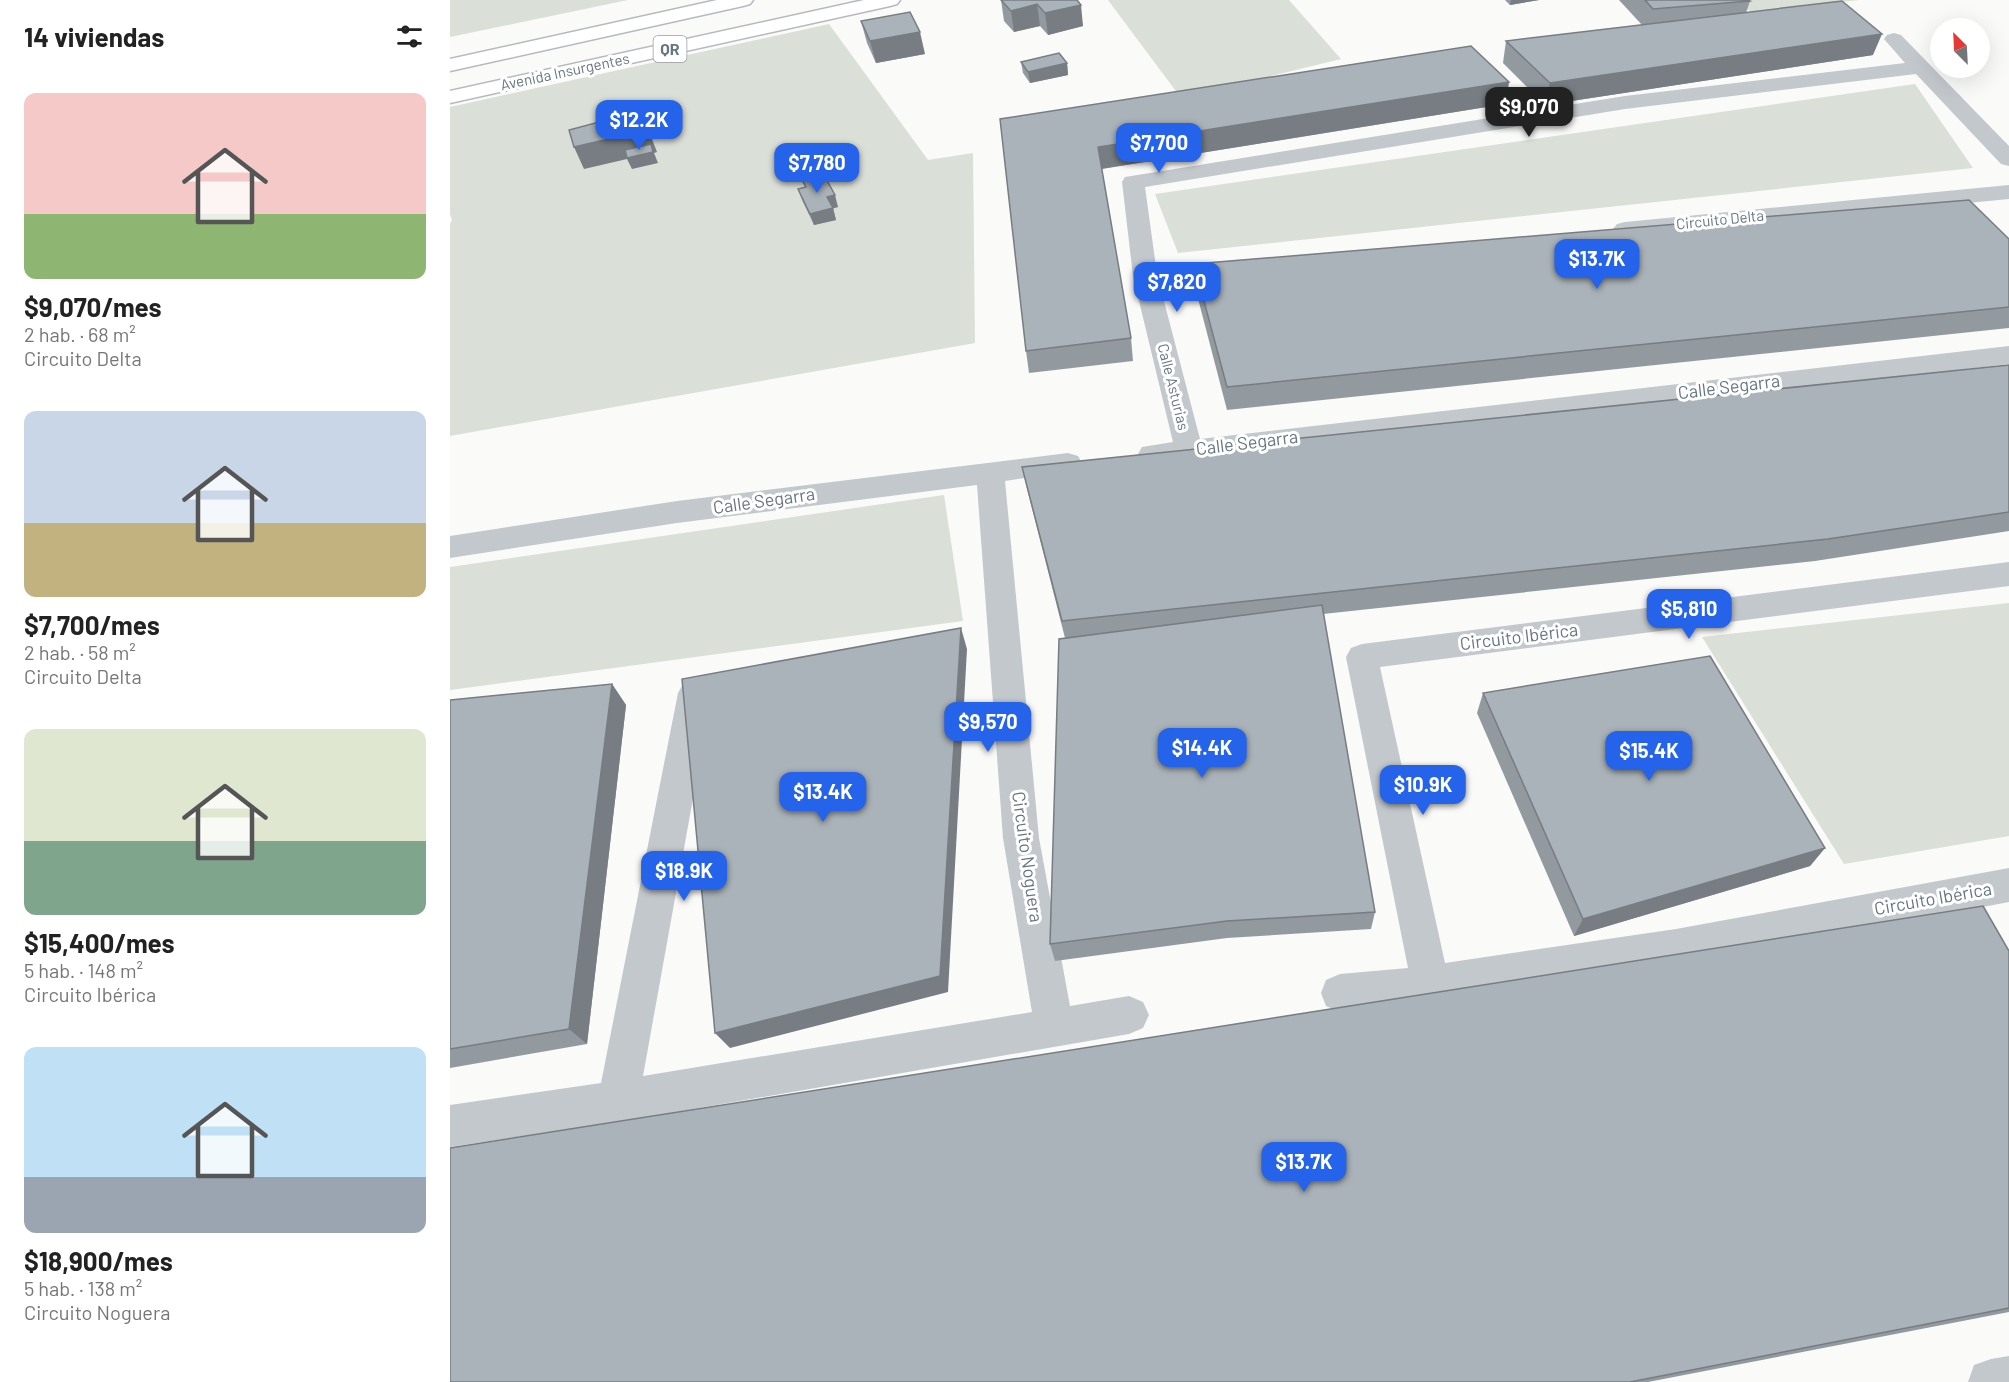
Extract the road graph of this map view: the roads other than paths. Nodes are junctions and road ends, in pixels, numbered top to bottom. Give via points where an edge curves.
1 (743, 0) edge
2 (890, 0) edge
3 (1894, 39) dead end
4 (450, 65) edge
5 (1922, 67) junction
6 (450, 97) edge
7 (2009, 159) edge
8 (2009, 192) edge
9 (1607, 231) edge
10 (1263, 265) edge
11 (1145, 276) junction
12 (2009, 355) edge
13 (1189, 450) junction
14 (1131, 456) edge
15 (1096, 460) edge
16 (990, 471) junction
17 (450, 547) edge
18 (2009, 574) edge
19 (695, 693) edge
20 (2009, 885) edge
21 (1431, 986) junction
22 (1340, 993) dead end
23 (1129, 1015) dead end
24 (1054, 1026) junction
25 (618, 1101) junction
26 (450, 1126) edge
27 (2009, 1379) edge
28 (1991, 1382) edge

1 - 4 main road, Avenida Insurgentes / QR
2 - 6 main road, Avenida Insurgentes / QR
3 - 5 street
5 - 7 street
5 - 11 street, Calle Asturias via 1810,77 1133,182
8 - 9 street, Circuito Delta
10 - 11 street
11 - 13 street, Calle Asturias
12 - 13 street, Calle Segarra
13 - 14 street, Calle Segarra
15 - 16 street, Calle Segarra
16 - 17 street, Calle Segarra via 677,512
16 - 24 street, Circuito Noguera via 1021,838
18 - 21 street, Circuito Ibérica via 1362,657
19 - 25 street
20 - 21 street, Circuito Ibérica via 1562,967
21 - 22 street, Circuito Ibérica
23 - 24 street
24 - 25 street
25 - 26 street
27 - 28 street

